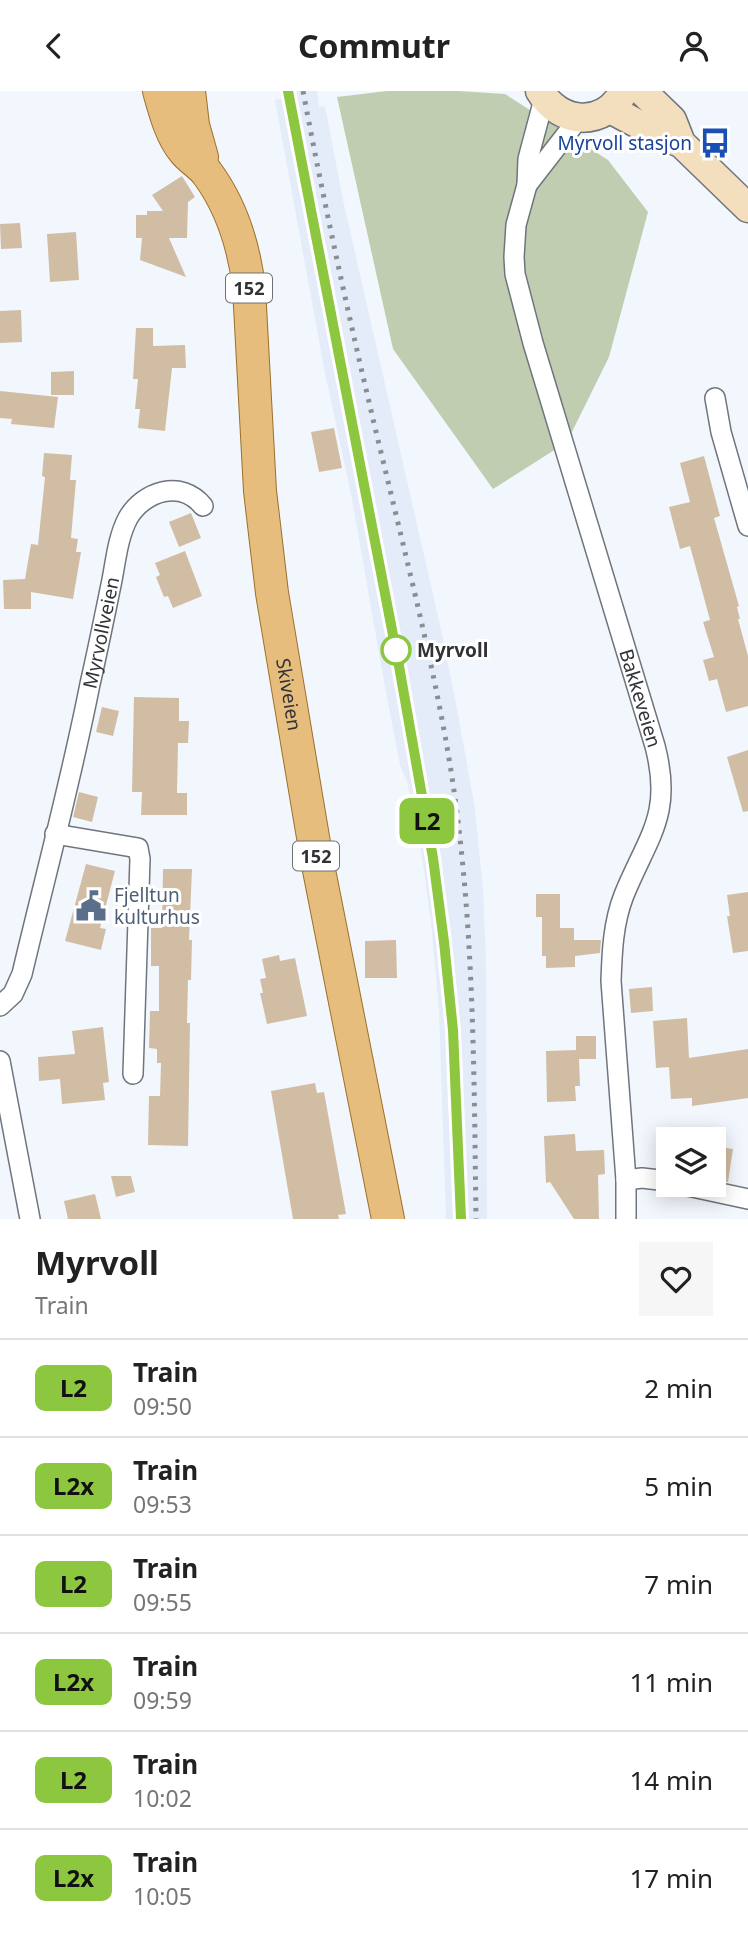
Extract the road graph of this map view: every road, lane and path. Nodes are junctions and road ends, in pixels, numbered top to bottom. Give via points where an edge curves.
1 (159, 91) edge
2 (189, 91) edge
3 (642, 91) edge
4 (542, 95) edge
5 (617, 100) edge
6 (579, 118) junction
7 (681, 143) junction
8 (206, 172) junction
9 (527, 185) junction
10 (748, 208) edge
11 (715, 398) dead end
12 (203, 506) dead end
13 (748, 526) edge
14 (55, 834) junction
15 (0, 1006) edge
16 (0, 1061) edge
17 (134, 1074) dead end
18 (4, 1114) edge
19 (626, 1180) junction
20 (656, 1180) edge
21 (726, 1194) edge
22 (748, 1199) edge
23 (30, 1219) edge
24 (388, 1219) edge
25 (626, 1219) edge

1 - 8 main road, Skiveien / 152 via 182,149
2 - 8 main road, Skiveien / 152
3 - 7 main road via 672,120
4 - 6 main road via 560,112
4 - 9 street, Bakkeveien
5 - 6 main road via 600,114
5 - 7 main road via 659,135
6 - 9 street, Bakkeveien
7 - 10 main road
8 - 24 main road, Skiveien / 152 via 230,214 245,255 260,491 274,605 316,855
9 - 19 street, Bakkeveien via 514,243 521,301 662,773 657,820 623,897 612,949
11 - 13 street
12 - 14 street, Myrvollveien via 185,492 170,490 146,499 129,517 117,552
14 - 15 street, Myrvollveien via 22,974 13,994
14 - 17 street via 138,848
16 - 18 street
18 - 23 street
19 - 20 street
19 - 25 street, Bakkeveien
21 - 22 street

